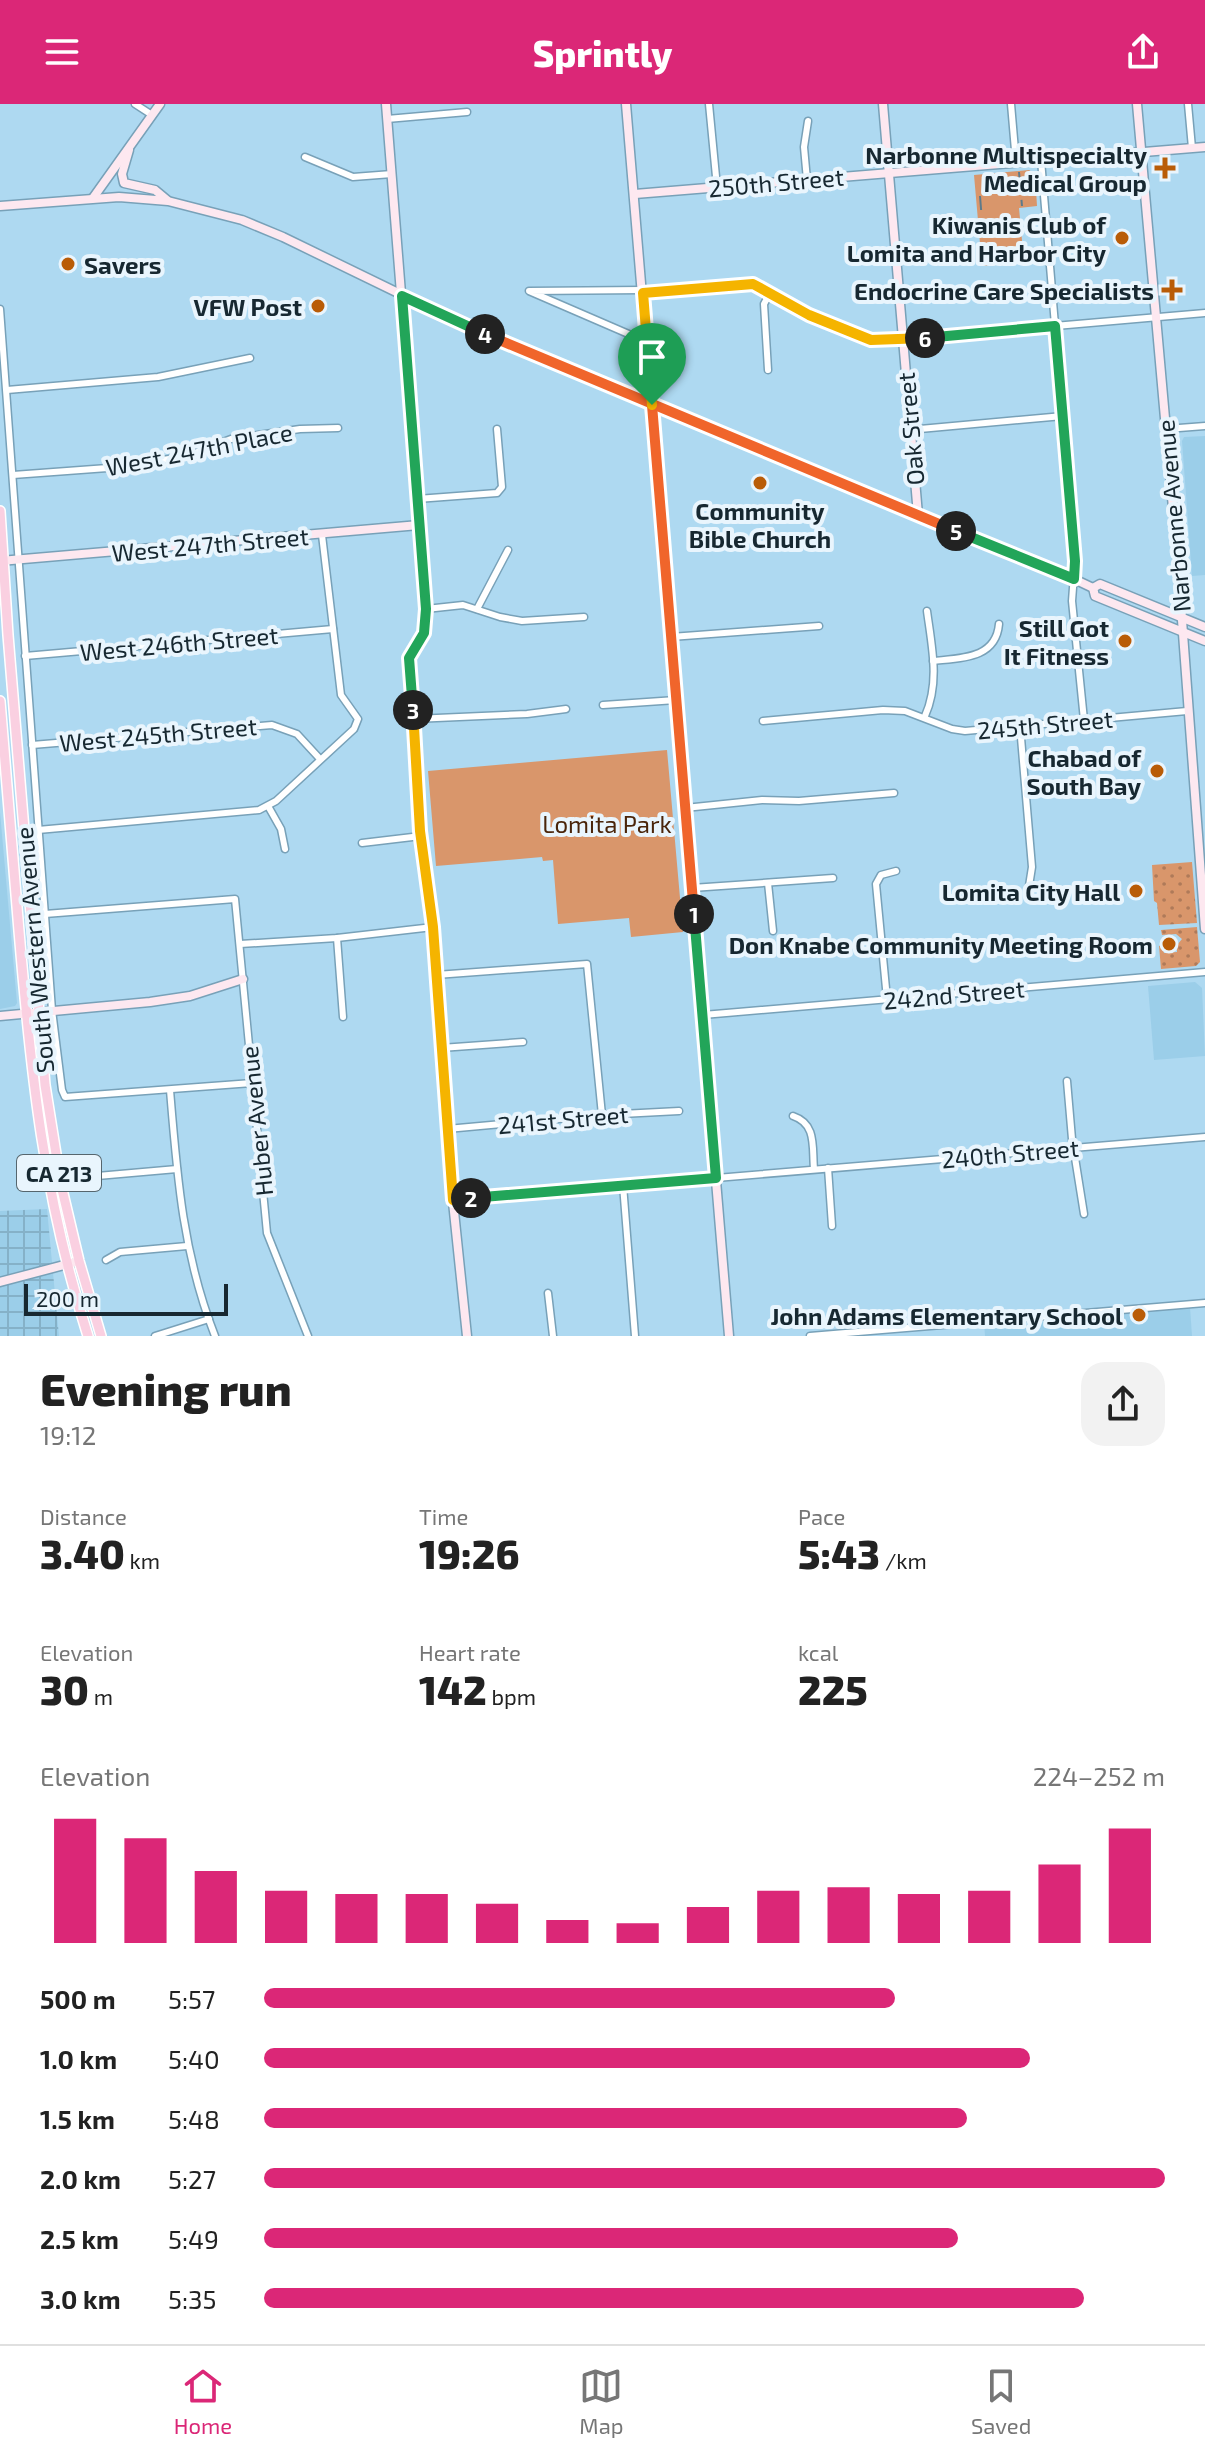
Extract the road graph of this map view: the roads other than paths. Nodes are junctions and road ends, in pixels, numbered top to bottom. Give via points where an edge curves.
1 (135, 104) edge
2 (160, 104) edge
3 (386, 104) edge
4 (626, 104) edge
5 (709, 104) edge
6 (883, 104) edge
7 (1011, 104) edge
8 (1137, 104) edge
9 (1188, 104) edge
10 (467, 112) dead end
11 (152, 115) junction
12 (387, 119) junction
13 (808, 121) dead end
14 (130, 146) junction
15 (1205, 147) edge
16 (1192, 148) junction
17 (1141, 152) junction
18 (305, 157) dead end
19 (1041, 160) junction
20 (1016, 162) junction
21 (888, 173) junction
22 (392, 174) junction
23 (807, 180) junction
24 (717, 187) junction
25 (635, 194) junction
26 (93, 198) junction
27 (168, 201) junction
28 (0, 206) edge
29 (643, 291) junction
30 (770, 293) junction
31 (402, 296) junction
32 (0, 309) edge
33 (1205, 313) edge
34 (1156, 317) junction
35 (1055, 326) junction
36 (902, 340) junction
37 (647, 342) junction
38 (250, 358) dead end
39 (768, 370) dead end
40 (7, 390) junction
41 (652, 405) junction
42 (1063, 416) junction
43 (1205, 426) edge
44 (338, 428) dead end
45 (497, 429) dead end
46 (1166, 429) junction
47 (909, 430) junction
48 (13, 475) junction
49 (417, 499) junction
50 (0, 511) edge
51 (918, 515) junction
52 (419, 525) junction
53 (322, 535) junction
54 (508, 550) dead end
55 (19, 559) junction
56 (2, 560) edge
57 (1074, 579) junction
58 (1093, 588) junction
59 (426, 609) junction
60 (477, 609) junction
61 (927, 611) dead end
62 (584, 617) dead end
63 (1182, 617) junction
64 (999, 624) dead end
65 (819, 626) dead end
66 (1205, 627) edge
67 (333, 629) junction
68 (1183, 632) junction
69 (671, 637) junction
70 (1205, 641) edge
71 (25, 656) junction
72 (933, 661) junction
73 (676, 700) junction
74 (0, 701) edge
75 (603, 705) dead end
76 (566, 709) dead end
77 (1187, 711) junction
78 (925, 716) junction
79 (414, 719) junction
80 (1084, 720) junction
81 (763, 721) dead end
82 (1020, 726) junction
83 (32, 745) junction
84 (320, 759) junction
85 (894, 793) dead end
86 (268, 806) junction
87 (685, 808) junction
88 (38, 830) junction
89 (421, 836) junction
90 (362, 843) dead end
91 (285, 849) dead end
92 (896, 871) dead end
93 (833, 878) dead end
94 (768, 883) junction
95 (1029, 886) dead end
96 (692, 888) junction
97 (45, 914) junction
98 (1204, 918) edge
99 (433, 927) junction
100 (1205, 929) edge
101 (773, 931) dead end
102 (337, 938) junction
103 (240, 944) junction
104 (1205, 972) edge
105 (436, 975) junction
106 (243, 979) junction
107 (887, 999) junction
108 (52, 1010) junction
109 (39, 1013) junction
110 (25, 1014) junction
111 (703, 1015) junction
112 (0, 1016) edge
113 (343, 1017) dead end
114 (523, 1042) dead end
115 (441, 1048) junction
116 (1067, 1081) dead end
117 (252, 1083) junction
118 (170, 1090) junction
119 (679, 1111) dead end
120 (602, 1115) junction
121 (793, 1116) dead end
122 (447, 1129) junction
123 (1205, 1137) edge
124 (1075, 1147) junction
125 (828, 1168) junction
126 (177, 1169) junction
127 (814, 1169) junction
128 (86, 1177) dead end
129 (716, 1178) junction
130 (623, 1185) junction
131 (453, 1201) junction
132 (1084, 1214) dead end
133 (832, 1226) dead end
134 (187, 1246) junction
135 (106, 1260) dead end
136 (79, 1261) junction
137 (67, 1264) junction
138 (0, 1282) edge
139 (548, 1293) dead end
140 (1205, 1303) edge
141 (209, 1319) junction
142 (88, 1336) edge
143 (101, 1336) edge
144 (155, 1336) edge
145 (215, 1336) edge
146 (308, 1336) edge
147 (467, 1336) edge
148 (553, 1336) edge
149 (635, 1336) edge
150 (729, 1336) edge
151 (810, 1336) edge

1 - 11 street
2 - 11 street
3 - 12 street
4 - 25 street
5 - 24 street
6 - 21 street, Oak Street
7 - 20 street
8 - 17 street, Narbonne Avenue
9 - 16 street
10 - 12 street
11 - 14 street
12 - 22 street
13 - 23 street
14 - 26 street
14 - 27 street via 124,183 155,190
15 - 16 street, 250th Street
16 - 17 street, 250th Street
17 - 19 street, 250th Street
17 - 34 street, Narbonne Avenue
18 - 22 street via 353,177
19 - 20 street, 250th Street
19 - 35 street
20 - 21 street, 250th Street
21 - 23 street, 250th Street
21 - 36 street, Oak Street
22 - 31 street
23 - 24 street, 250th Street
24 - 25 street, 250th Street
25 - 29 street
26 - 27 street
26 - 28 street
27 - 31 street via 246,222
29 - 30 street via 743,283
29 - 37 street
29 - 37 street via 529,291
30 - 36 street via 871,340
30 - 39 street via 764,304
31 - 41 street
31 - 49 street
32 - 40 street, South Western Avenue
33 - 34 street
34 - 35 street
34 - 46 street, Narbonne Avenue
35 - 36 street
35 - 42 street
36 - 47 street, Oak Street
37 - 41 street
38 - 40 street via 158,377
40 - 48 street, South Western Avenue
41 - 51 street
41 - 69 street
42 - 47 street
42 - 57 street
43 - 46 street
44 - 48 street, West 247th Place via 231,439 187,456 121,467
45 - 49 street via 502,487 497,493
46 - 63 street, Narbonne Avenue
47 - 51 street, Oak Street
48 - 55 street, South Western Avenue
49 - 52 street
50 - 56 main road, South Western Avenue / CA 213
51 - 57 street
52 - 53 street, West 247th Street
52 - 59 street
53 - 55 street, West 247th Street
53 - 67 street
54 - 60 street
55 - 56 street, West 247th Street
55 - 71 street, South Western Avenue
56 - 109 main road, South Western Avenue / CA 213
57 - 58 street
57 - 80 street
58 - 63 street via 1100,584
58 - 68 street via 1095,596
59 - 60 street
59 - 79 street via 424,633 409,658
60 - 62 street via 522,621
61 - 72 street
63 - 66 street
63 - 68 street, Narbonne Avenue
64 - 72 street via 994,643 980,654
65 - 69 street
67 - 71 street, West 246th Street
67 - 84 street via 341,695 358,719
68 - 70 street
68 - 77 street, Narbonne Avenue
69 - 73 street
71 - 83 street, South Western Avenue
72 - 78 street via 934,696
73 - 75 street
73 - 87 street
74 - 110 main road, South Western Avenue / CA 213
76 - 79 street
77 - 80 street, 245th Street
77 - 98 street, Narbonne Avenue
78 - 81 street, 245th Street via 883,710
78 - 82 street, 245th Street via 965,731
79 - 89 street
80 - 82 street, 245th Street
82 - 95 street via 1032,867
83 - 84 street, West 245th Street via 272,725 297,734
83 - 88 street, South Western Avenue
84 - 86 street
85 - 87 street
86 - 88 street
86 - 91 street
87 - 96 street
88 - 97 street, South Western Avenue
89 - 90 street
89 - 99 street
92 - 107 street via 881,875 876,884
93 - 94 street
94 - 96 street
94 - 101 street
96 - 111 street
97 - 103 street, Huber Avenue via 235,899
97 - 108 street, South Western Avenue
98 - 100 street, Narbonne Avenue
99 - 102 street
99 - 105 street
102 - 103 street
102 - 113 street
103 - 106 street, Huber Avenue
104 - 107 street, 242nd Street
105 - 115 street
105 - 120 street via 587,964
106 - 108 street via 190,996
106 - 117 street, Huber Avenue
107 - 111 street, 242nd Street
108 - 109 street
108 - 118 street, South Western Avenue via 65,1097
109 - 110 street
109 - 136 main road, South Western Avenue / CA 213 via 54,1144
110 - 112 street
110 - 137 main road, South Western Avenue / CA 213 via 45,1170
111 - 129 street
114 - 115 street
115 - 122 street
116 - 124 street
117 - 118 street
117 - 146 street, Huber Avenue via 267,1233
118 - 126 street
119 - 120 street, 241st Street
120 - 122 street, 241st Street
121 - 127 street via 810,1126
122 - 131 street
123 - 124 street, 240th Street
124 - 125 street, 240th Street
124 - 132 street
125 - 127 street, 240th Street
125 - 133 street
126 - 128 street
126 - 134 street
127 - 129 street, 240th Street
129 - 130 street, 240th Street
129 - 150 street
130 - 131 street, 240th Street
130 - 149 street
131 - 147 street
134 - 135 street via 120,1252
134 - 141 street
136 - 137 street
136 - 143 main road, South Western Avenue / CA 213
137 - 138 street
137 - 142 main road, South Western Avenue / CA 213
139 - 148 street
140 - 151 street
141 - 144 street
141 - 145 street

